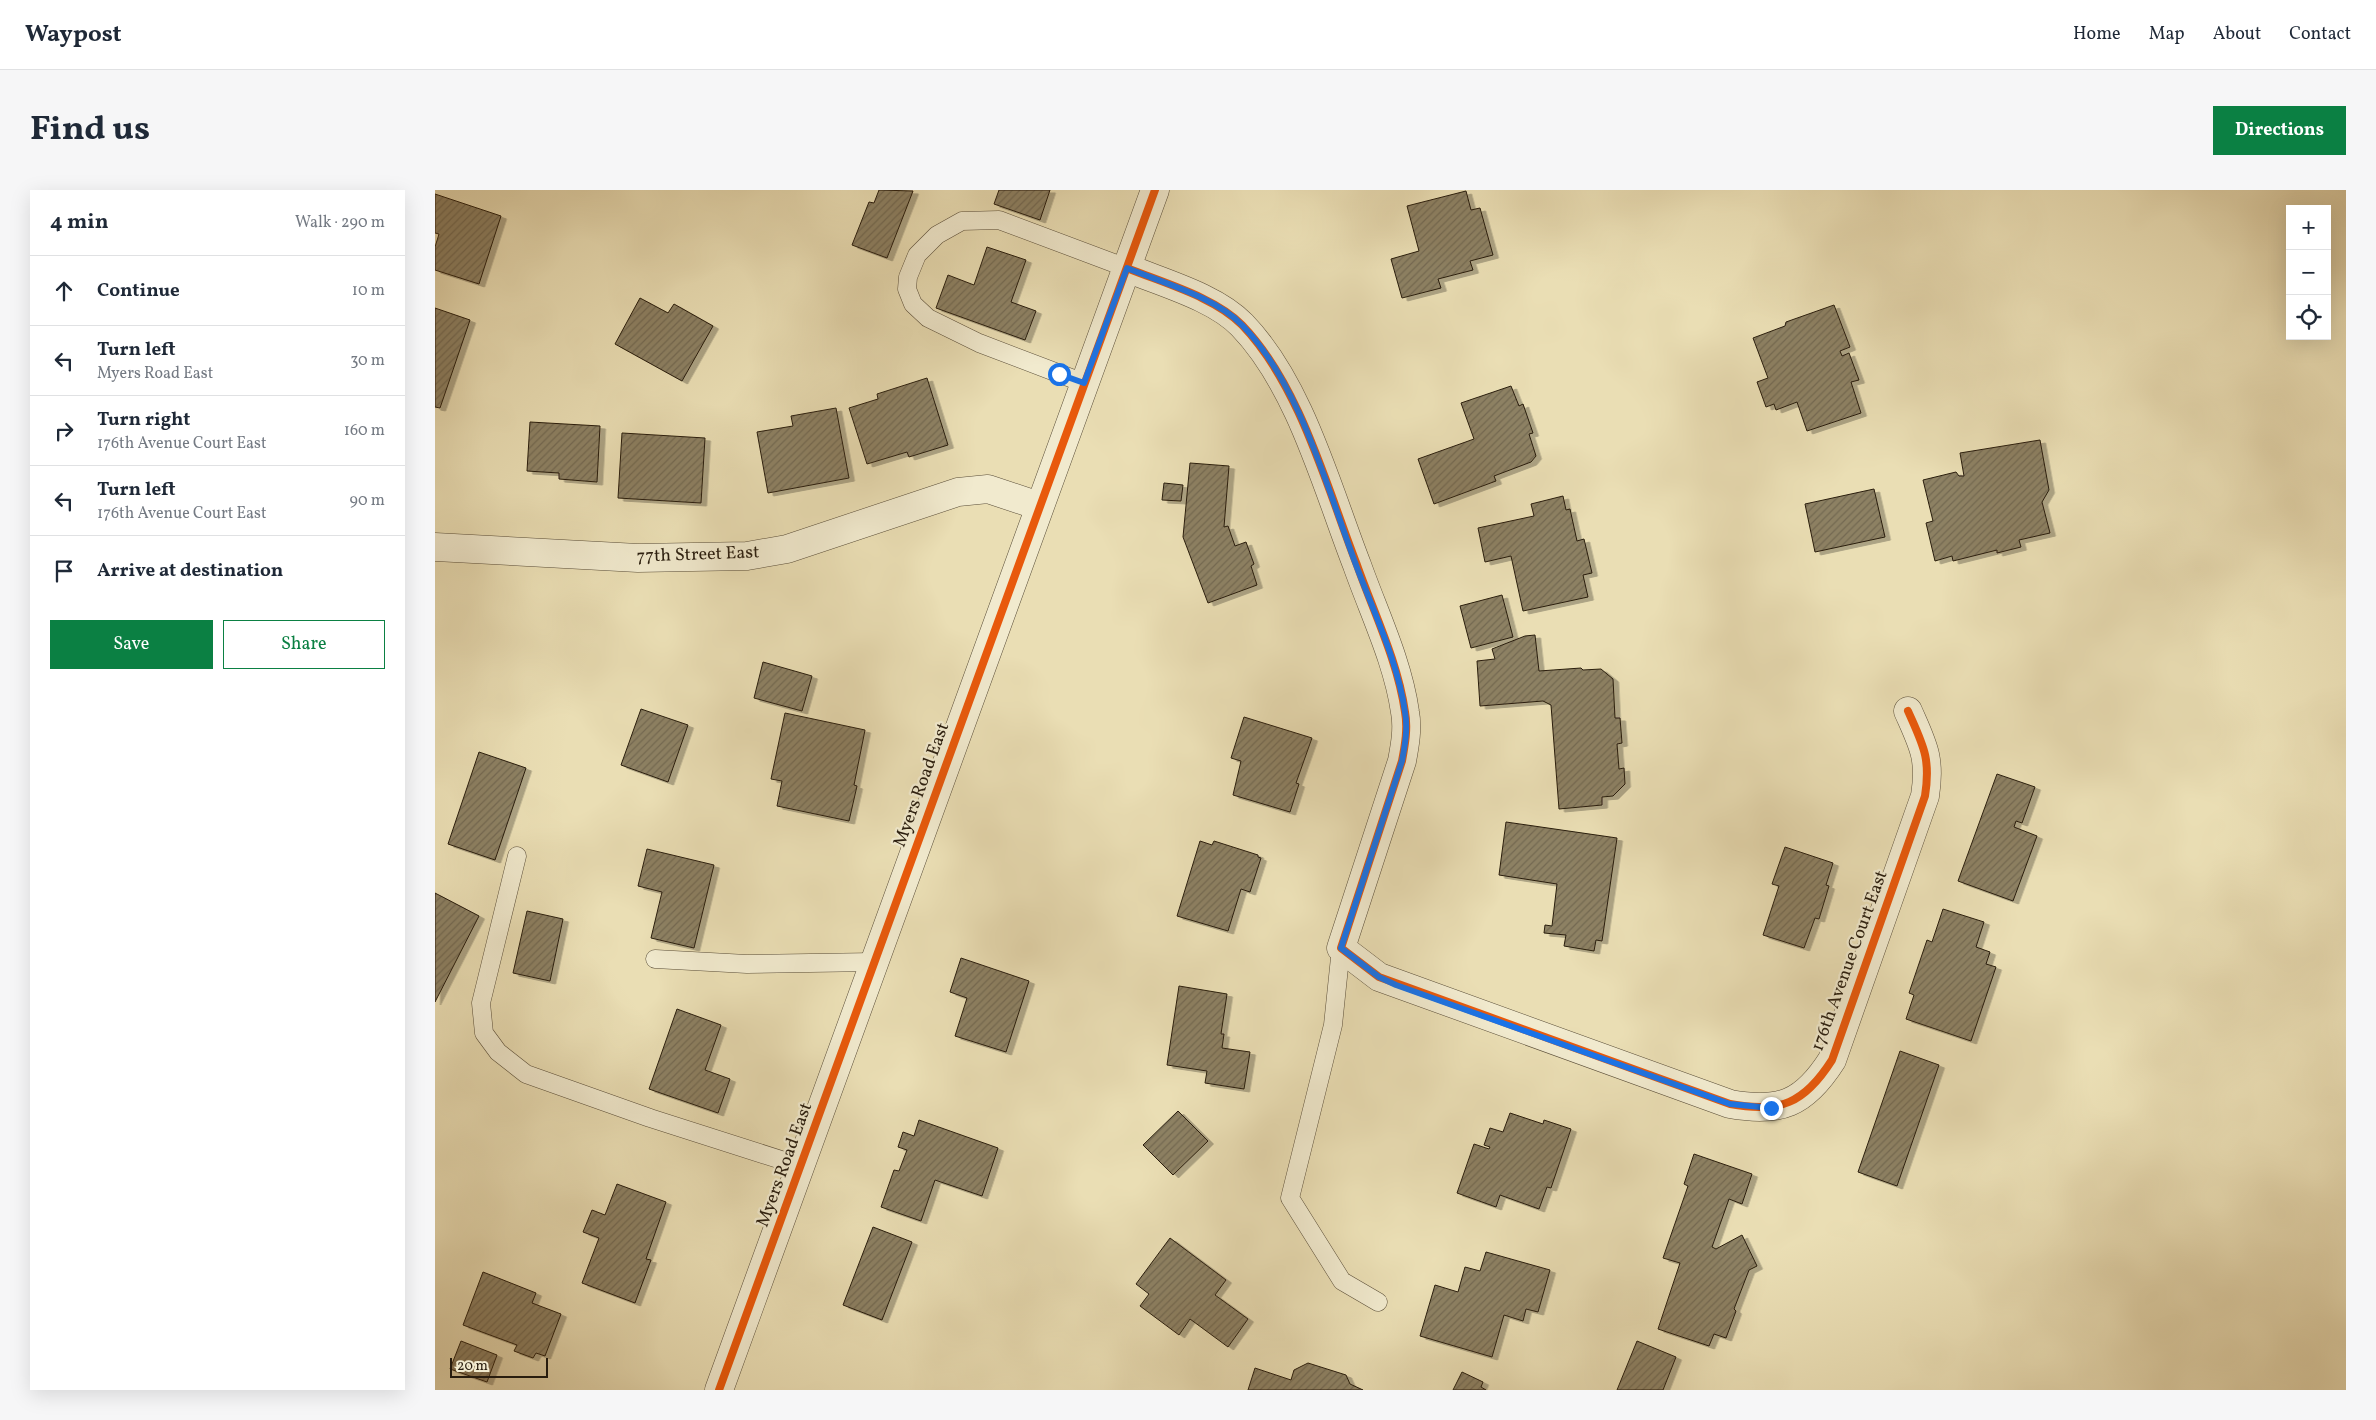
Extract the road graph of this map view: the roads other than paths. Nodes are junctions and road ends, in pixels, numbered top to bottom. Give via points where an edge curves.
1 (1155, 190) edge
2 (1127, 268) junction
3 (1084, 383) junction
4 (1039, 506) junction
5 (435, 547) edge
6 (1908, 711) dead end
7 (517, 856) dead end
8 (1341, 948) junction
9 (655, 959) dead end
10 (874, 962) junction
11 (800, 1166) junction
12 (1378, 1302) dead end
13 (719, 1390) edge

1 - 2 street, Myers Road East
2 - 3 street, Myers Road East
2 - 3 lane via 999,220 962,222 937,235 917,255 909,276 907,289 913,304 928,318 979,343
2 - 8 street via 1224,310 1265,351 1296,404 1394,666 1405,713 1406,742
3 - 4 street, Myers Road East
4 - 5 street, 77th Street East via 988,489 958,492 787,549 747,556 638,558
4 - 10 street, Myers Road East
6 - 8 street, 176th Avenue Court East via 1925,751 1929,773 1925,796 1832,1060 1809,1090 1793,1101 1771,1108 1730,1104 1396,985 1379,977
7 - 11 lane via 481,1003 484,1033 498,1052 526,1074
8 - 12 lane via 1333,1025 1290,1198 1342,1281
9 - 10 lane via 747,964
10 - 11 street, Myers Road East
11 - 13 street, Myers Road East

